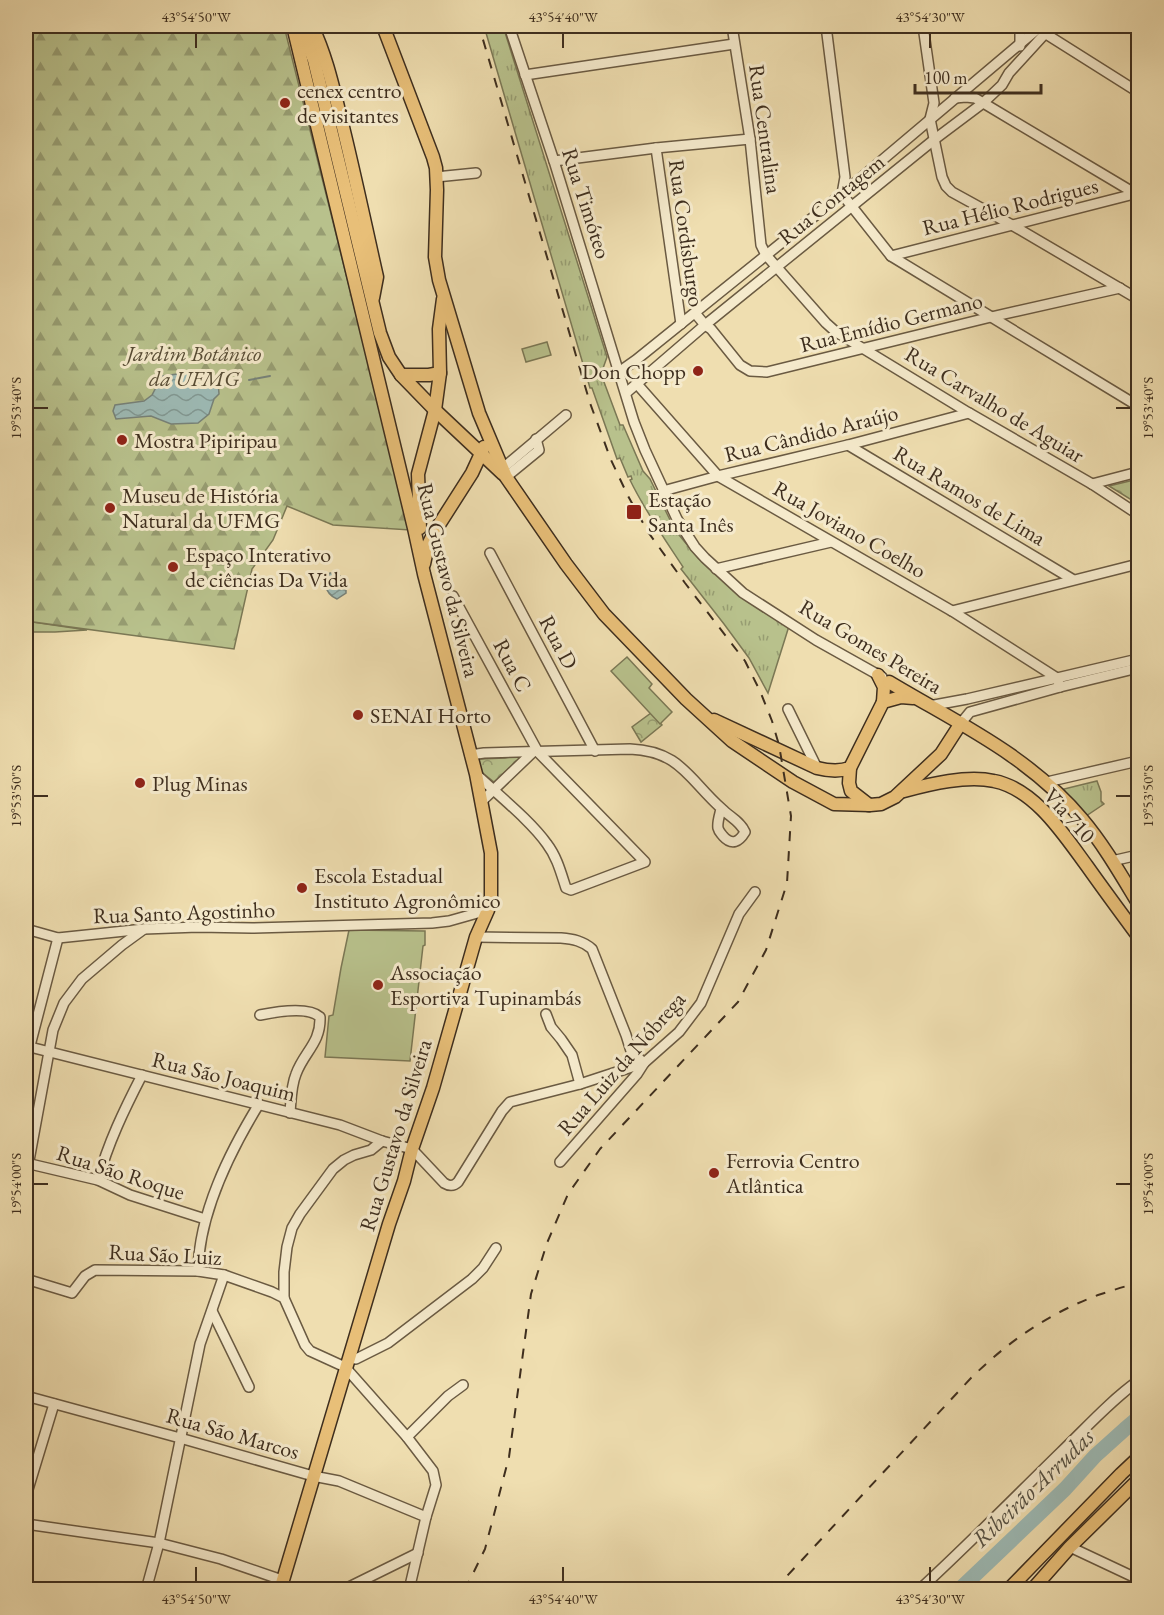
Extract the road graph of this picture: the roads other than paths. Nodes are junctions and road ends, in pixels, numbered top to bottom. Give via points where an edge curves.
1 (292, 26) edge
2 (301, 26) edge
3 (312, 26) edge
4 (383, 26) edge
5 (509, 26) edge
6 (732, 26) edge
7 (826, 26) edge
8 (923, 26) edge
9 (1020, 26) edge
10 (1046, 28) edge
11 (1020, 43) junction
12 (734, 44) junction
13 (1009, 74) junction
14 (525, 75) junction
15 (1138, 92) edge
16 (954, 98) junction
17 (983, 103) junction
18 (944, 108) junction
19 (930, 118) junction
20 (955, 124) junction
21 (750, 139) junction
22 (935, 139) junction
23 (656, 148) junction
24 (554, 161) junction
25 (477, 173) dead end
26 (436, 177) junction
27 (842, 194) junction
28 (1137, 194) edge
29 (852, 207) junction
30 (1012, 225) junction
31 (766, 255) junction
32 (891, 256) junction
33 (778, 268) junction
34 (1120, 288) junction
35 (443, 296) junction
36 (1138, 299) edge
37 (372, 303) junction
38 (695, 313) junction
39 (991, 317) junction
40 (681, 324) junction
41 (705, 326) junction
42 (864, 349) junction
43 (440, 372) junction
44 (619, 372) junction
45 (401, 375) junction
46 (637, 384) junction
47 (626, 393) junction
48 (1138, 406) edge
49 (435, 410) junction
50 (969, 413) junction
51 (566, 415) dead end
52 (488, 436) junction
53 (848, 445) junction
54 (481, 454) junction
55 (505, 472) junction
56 (1138, 472) edge
57 (472, 473) junction
58 (718, 476) junction
59 (1092, 484) junction
60 (663, 491) junction
61 (1138, 525) edge
62 (831, 542) junction
63 (490, 553) dead end
64 (1138, 564) edge
65 (423, 568) junction
66 (716, 569) junction
67 (1072, 579) junction
68 (453, 596) dead end
69 (952, 610) junction
70 (1138, 659) edge
71 (1138, 668) edge
72 (883, 678) junction
73 (1059, 682) junction
74 (917, 699) junction
75 (883, 702) junction
76 (929, 706) junction
77 (788, 709) dead end
78 (704, 717) junction
79 (961, 723) junction
80 (595, 751) junction
81 (536, 752) junction
82 (470, 756) junction
83 (1138, 761) edge
84 (817, 768) junction
85 (850, 768) junction
86 (476, 774) junction
87 (1047, 782) junction
88 (493, 790) junction
89 (903, 792) junction
90 (481, 802) junction
91 (870, 805) junction
92 (722, 809) dead end
93 (1138, 855) edge
94 (1112, 861) junction
95 (755, 892) dead end
96 (1138, 903) edge
97 (488, 910) junction
98 (26, 929) edge
99 (144, 929) junction
100 (1138, 936) edge
101 (476, 937) junction
102 (58, 938) junction
103 (546, 1014) dead end
104 (260, 1015) dead end
105 (27, 1046) edge
106 (50, 1053) junction
107 (26, 1061) edge
108 (644, 1063) junction
109 (142, 1075) junction
110 (580, 1084) junction
111 (259, 1104) junction
112 (290, 1113) junction
113 (382, 1141) junction
114 (412, 1149) junction
115 (560, 1162) dead end
116 (27, 1164) edge
117 (26, 1177) edge
118 (98, 1180) junction
119 (205, 1219) junction
120 (496, 1248) dead end
121 (198, 1271) junction
122 (224, 1275) junction
123 (26, 1279) edge
124 (284, 1298) junction
125 (212, 1311) junction
126 (347, 1363) junction
127 (1138, 1381) edge
128 (463, 1385) dead end
129 (249, 1387) dead end
130 (26, 1396) edge
131 (54, 1404) junction
132 (407, 1437) junction
133 (180, 1438) junction
134 (1138, 1458) edge
135 (313, 1476) junction
136 (1138, 1480) edge
137 (26, 1496) edge
138 (426, 1517) junction
139 (26, 1524) edge
140 (159, 1544) junction
141 (1070, 1547) junction
142 (418, 1552) junction
143 (1138, 1579) edge
144 (281, 1585) edge
145 (146, 1590) edge
146 (343, 1590) edge
147 (409, 1590) edge
148 (919, 1590) edge
149 (1008, 1590) edge
150 (1032, 1590) edge

1 - 65 main road, Rua Gustavo da Silveira
2 - 37 main road via 314,60
3 - 37 main road via 328,68 377,277
4 - 26 main road via 433,157
5 - 14 street, Rua Timóteo
6 - 12 street, Rua Centralina
7 - 27 street via 845,177
8 - 19 street via 934,103
9 - 11 street
10 - 11 street, Rua Contagem
10 - 13 street, Rua Contagem
10 - 15 street
11 - 13 street
11 - 16 street, Rua Contagem
12 - 14 street
12 - 21 street, Rua Centralina
13 - 17 street, Rua Contagem
14 - 24 street, Rua Timóteo
16 - 17 street via 969,97
16 - 18 street, Rua Contagem
17 - 20 street, Rua Contagem
17 - 28 street
18 - 19 street, Rua Contagem
18 - 20 street
19 - 22 street
19 - 27 street, Rua Contagem
20 - 22 street, Rua Contagem
21 - 23 street
21 - 31 street, Rua Centralina via 761,245
22 - 29 street, Rua Contagem
22 - 30 street via 946,186
23 - 24 street
23 - 40 street, Rua Cordisburgo
24 - 44 street, Rua Timóteo
25 - 26 street
26 - 35 main road via 435,257
27 - 29 street
27 - 31 street, Rua Contagem
28 - 30 street, Rua Hélio Rodrigues
29 - 32 street
29 - 33 street, Rua Contagem
30 - 32 street, Rua Hélio Rodrigues
30 - 34 street
31 - 33 street, Rua Centralina
31 - 38 street, Rua Contagem
32 - 39 street
33 - 41 street, Rua Contagem
33 - 42 street, Rua Carvalho de Aguiar via 826,323
34 - 36 street
34 - 39 street, Rua Emídio Germano
35 - 43 main road
35 - 52 main road
37 - 45 main road via 380,333
38 - 40 street, Rua Contagem
38 - 41 street, Rua Emídio Germano
39 - 42 street, Rua Emídio Germano
39 - 48 street
40 - 44 street, Rua Contagem
41 - 42 street, Rua Emídio Germano via 740,365 750,370 767,372
41 - 46 street, Rua Contagem
42 - 50 street, Rua Carvalho de Aguiar
43 - 45 main road
43 - 49 main road
44 - 47 street, Rua Timóteo
45 - 49 main road
46 - 47 street, Rua Contagem
46 - 58 street, Rua Joviano Coelho
47 - 60 street, Rua Gomes Pereira
49 - 54 main road
49 - 65 main road via 418,474
50 - 53 street, Rua Cândido Araújo
50 - 59 street, Rua Carvalho de Aguiar
51 - 55 street via 536,439 538,450
52 - 54 main road
52 - 55 main road
53 - 58 street, Rua Cândido Araújo
53 - 67 street, Rua Ramos de Lima
54 - 55 main road
54 - 57 main road
55 - 57 main road
55 - 78 main road via 604,614
56 - 59 street
57 - 65 main road via 435,531
58 - 60 street, Rua Cândido Araújo
58 - 62 street, Rua Joviano Coelho
59 - 61 street, Rua Carvalho de Aguiar via 1136,513
60 - 66 street, Rua Gomes Pereira via 694,547
62 - 66 street
62 - 69 street, Rua Joviano Coelho
63 - 80 street, Rua D
64 - 67 street
65 - 82 main road, Rua Gustavo da Silveira
66 - 72 street, Rua Gomes Pereira via 743,593
67 - 69 street
68 - 81 street, Rua C
69 - 73 street, Rua Joviano Coelho
70 - 73 street
71 - 73 street
72 - 74 main road, Rua Gomes Pereira
72 - 75 main road
73 - 76 street
73 - 79 street via 970,712
74 - 75 main road via 901,697
74 - 76 main road, Rua Gomes Pereira
75 - 85 main road
76 - 79 main road, Rua Gomes Pereira
77 - 84 street
78 - 84 main road
78 - 91 main road via 760,761 834,804
79 - 87 main road, Rua Gomes Pereira
79 - 89 main road via 941,754
80 - 81 street
80 - 92 street via 654,752 686,771
81 - 82 street
81 - 88 street
81 - 88 street, Rua C via 645,862 571,890 566,888 547,843
82 - 86 main road, Rua Gustavo da Silveira
83 - 87 street
84 - 85 main road
85 - 91 main road via 851,791
86 - 88 street
86 - 90 main road, Rua Gustavo da Silveira
87 - 94 main road, Rua Gomes Pereira via 1083,820
88 - 90 street
89 - 91 main road via 887,802
89 - 100 main road, Via 710 via 960,780 993,780 1009,785 1049,816
90 - 97 main road, Rua Gustavo da Silveira via 491,852
93 - 94 street
94 - 96 main road, Rua Gomes Pereira
95 - 108 street, Rua Luiz da Nóbrega via 739,914 701,1003 679,1032
97 - 99 street, Rua Santo Agostinho via 432,923
97 - 101 main road, Rua Gustavo da Silveira
98 - 102 street, Rua Santo Agostinho
99 - 102 street, Rua Santo Agostinho
99 - 106 street via 82,979 64,1003 53,1030
101 - 108 street via 561,938 586,944 592,949 631,1051
101 - 114 main road, Rua Gustavo da Silveira
102 - 105 street
103 - 110 street via 572,1055
104 - 112 street via 284,1010 320,1017 316,1041 296,1074
105 - 106 street, Rua São Joaquim
105 - 107 street
106 - 109 street, Rua São Joaquim
106 - 116 street
108 - 110 street
108 - 115 street, Rua Luiz da Nóbrega
109 - 111 street, Rua São Joaquim
109 - 118 street via 113,1134
110 - 114 street via 510,1102 454,1186 444,1183
111 - 112 street, Rua São Joaquim
111 - 119 street via 235,1144
112 - 113 street, Rua São Joaquim via 340,1125
113 - 114 street, Rua São Joaquim
113 - 124 street via 333,1169 300,1214 287,1247
114 - 126 main road, Rua Gustavo da Silveira
116 - 117 street
116 - 118 street, Rua São Roque
118 - 119 street, Rua São Roque via 130,1195
119 - 121 street
120 - 126 street via 472,1279 388,1343
121 - 122 street, Rua São Luiz
121 - 123 street, Rua São Luiz via 95,1270 72,1293
122 - 124 street, Rua São Luiz
122 - 125 street
124 - 126 street via 310,1351
125 - 129 street
125 - 133 street via 200,1344
126 - 132 street
126 - 135 main road, Rua Gustavo da Silveira
127 - 148 street
128 - 132 street
130 - 131 street, Rua São Marcos
131 - 133 street, Rua São Marcos
131 - 137 street
132 - 138 street via 433,1471 436,1485
133 - 135 street, Rua São Marcos
133 - 140 street
134 - 149 main road
135 - 138 street, Rua São Marcos via 339,1481
135 - 144 main road, Rua Gustavo da Silveira
136 - 141 main road
138 - 142 street
139 - 140 street
140 - 144 street via 220,1559
140 - 145 street
141 - 143 street
141 - 150 main road
142 - 146 street
142 - 147 street

